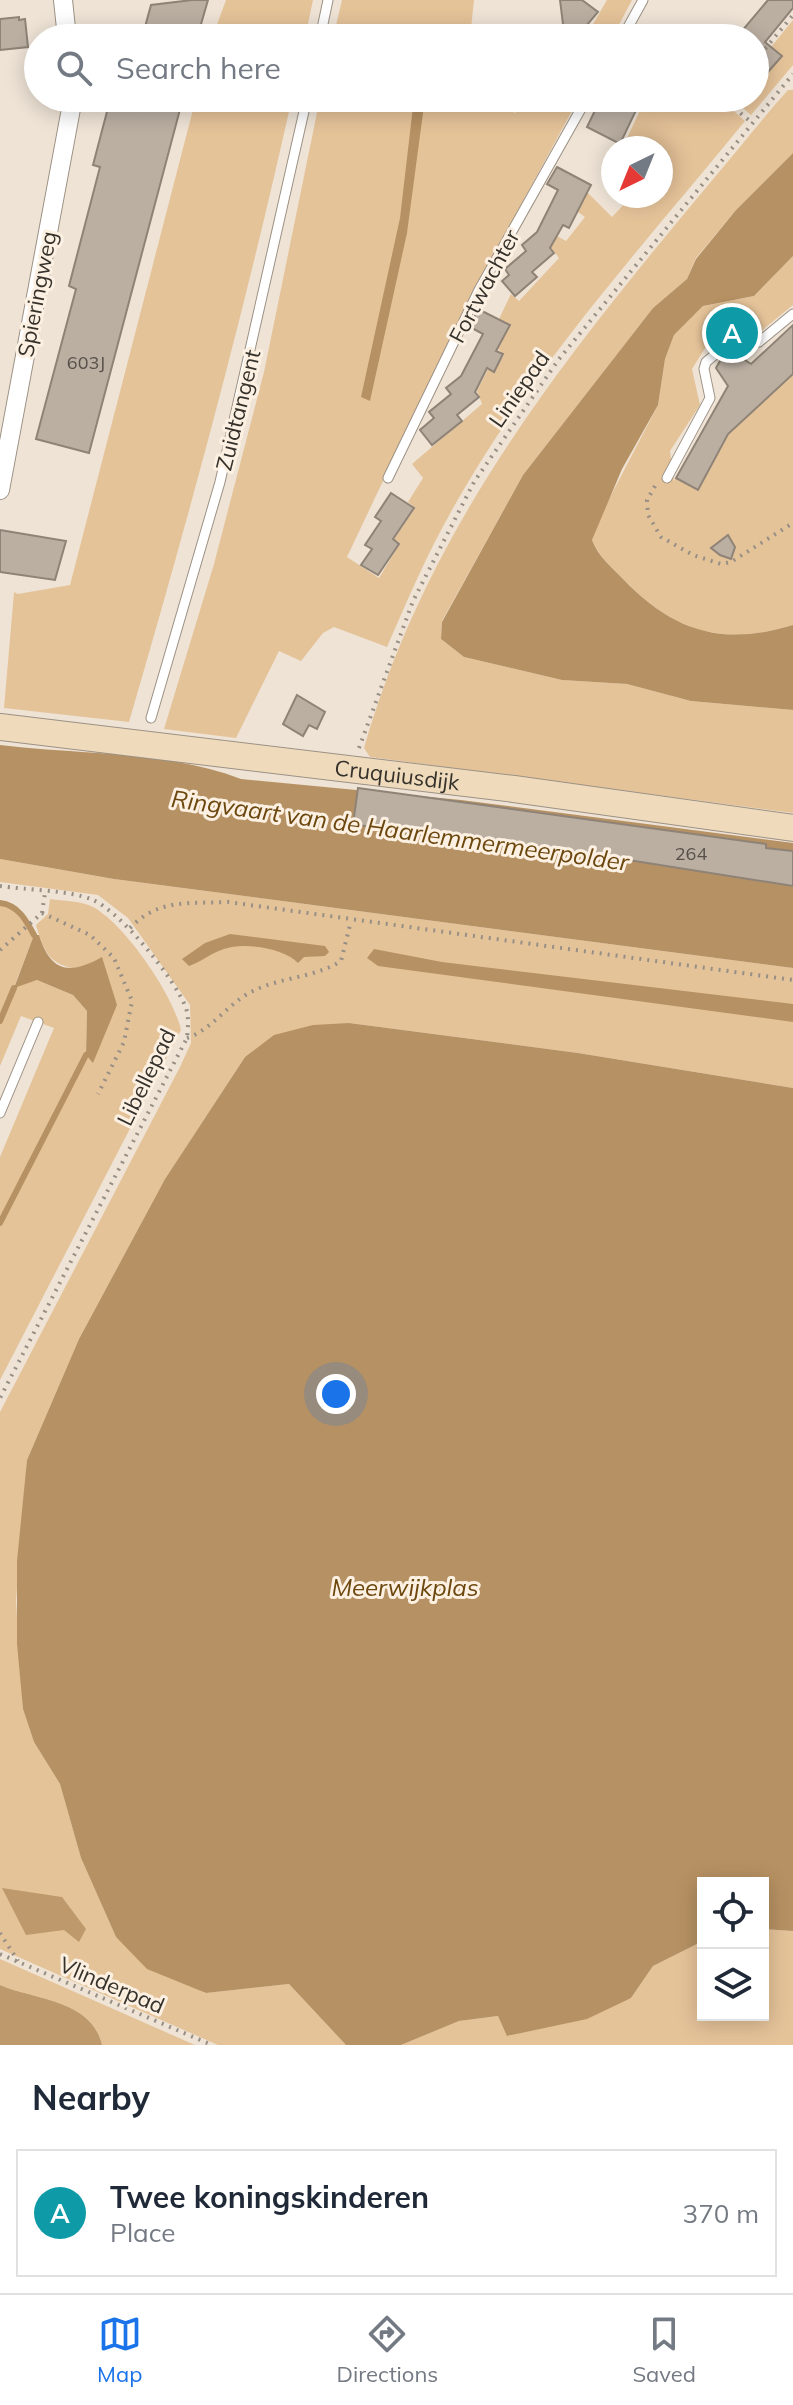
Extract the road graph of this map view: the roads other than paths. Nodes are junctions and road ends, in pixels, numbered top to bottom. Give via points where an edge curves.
1 (63, 0) edge
2 (328, 0) edge
3 (643, 0) edge
4 (66, 24) edge
5 (323, 24) edge
6 (630, 24) edge
7 (70, 112) edge
8 (304, 112) edge
9 (579, 112) edge
10 (793, 314) edge
11 (8, 408) edge
12 (388, 478) dead end
13 (667, 478) road end
14 (0, 490) edge
15 (151, 718) dead end
16 (0, 727) edge
17 (793, 828) edge
18 (38, 1022) dead end
19 (0, 1113) edge

1 - 4 street
2 - 5 lane
3 - 6 lane
7 - 11 street, Spieringweg
8 - 15 lane, Zuidtangent via 220,482
9 - 12 lane, Fortwachter via 479,290
10 - 13 lane via 759,342 728,344 706,362 710,398
11 - 14 street, Spieringweg
16 - 17 street, Cruquiusdijk
18 - 19 lane

